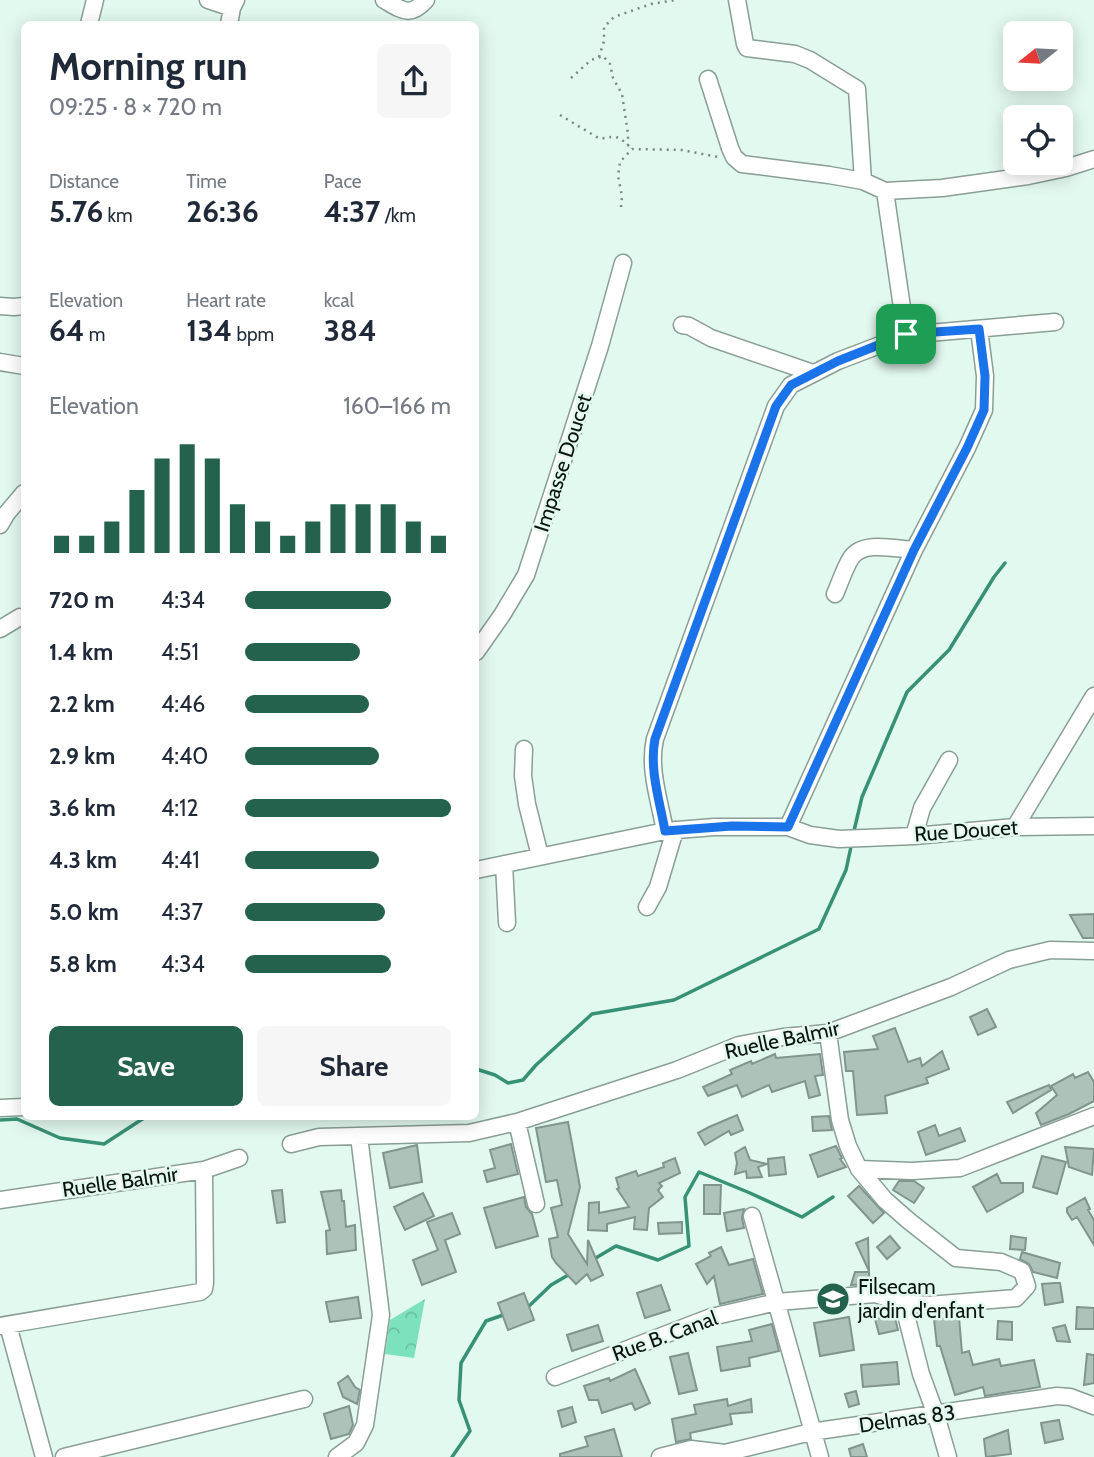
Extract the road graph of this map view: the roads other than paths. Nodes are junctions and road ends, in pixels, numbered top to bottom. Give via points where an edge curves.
1 (95, 0) edge
2 (208, 0) edge
3 (384, 0) edge
4 (426, 0) edge
5 (737, 0) edge
6 (232, 8) edge
7 (90, 21) edge
8 (708, 79) dead end
9 (1094, 159) edge
10 (863, 181) junction
11 (885, 191) junction
12 (623, 264) dead end
13 (0, 306) edge
14 (21, 306) edge
15 (1055, 322) dead end
16 (682, 325) dead end
17 (979, 329) junction
18 (906, 334) junction
19 (0, 362) edge
20 (21, 366) edge
21 (813, 373) junction
22 (21, 497) edge
23 (0, 525) edge
24 (914, 550) junction
25 (835, 594) dead end
26 (20, 617) dead end
27 (0, 629) edge
28 (479, 648) edge
29 (1094, 696) edge
30 (524, 749) dead end
31 (949, 760) dead end
32 (1094, 826) edge
33 (788, 827) junction
34 (1015, 827) junction
35 (670, 831) junction
36 (914, 836) junction
37 (540, 856) junction
38 (504, 864) junction
39 (479, 869) edge
40 (647, 907) dead end
41 (507, 923) dead end
42 (1094, 951) edge
43 (828, 1033) junction
44 (21, 1107) edge
45 (0, 1108) edge
46 (1094, 1116) edge
47 (517, 1122) junction
48 (359, 1136) junction
49 (290, 1144) dead end
50 (239, 1158) dead end
51 (859, 1169) junction
52 (204, 1170) junction
53 (0, 1200) edge
54 (536, 1204) dead end
55 (752, 1216) dead end
56 (777, 1302) junction
57 (903, 1303) junction
58 (4, 1325) edge
59 (555, 1377) dead end
60 (304, 1399) dead end
61 (1094, 1406) edge
62 (936, 1415) junction
63 (811, 1432) junction
64 (724, 1455) edge
65 (44, 1457) edge
66 (64, 1457) edge
67 (337, 1457) edge
68 (660, 1457) edge
69 (820, 1457) edge
70 (948, 1457) edge

1 - 7 street
2 - 6 street
3 - 4 street via 410,12
5 - 10 street via 747,48 795,54 857,89
8 - 10 street via 730,148 742,164
9 - 11 street via 1028,176
10 - 11 street
11 - 18 street
12 - 28 street, Impasse Doucet via 526,575
13 - 14 street
15 - 17 street
16 - 21 street
17 - 18 street
17 - 24 street via 984,410
18 - 21 street
19 - 20 street
21 - 35 street via 791,385 776,406 655,739 653,765
22 - 23 street
24 - 25 street via 863,548 850,559
24 - 33 street
26 - 27 street
29 - 34 street
30 - 37 street via 527,804
31 - 36 street via 922,808
32 - 34 street, Rue Doucet
33 - 35 street, Rue Doucet
33 - 36 street, Rue Doucet via 839,839
34 - 36 street, Rue Doucet
35 - 37 street, Rue Doucet
35 - 40 street via 657,887
37 - 38 street, Rue Doucet
38 - 39 street, Rue Doucet
38 - 41 street
42 - 43 street, Ruelle Balmir via 1050,950 1009,960
43 - 47 street, Ruelle Balmir via 739,1045
43 - 51 street via 840,1120
44 - 45 street
46 - 51 street via 960,1168
47 - 48 street, Ruelle Balmir via 469,1133
47 - 54 street
48 - 49 street, Ruelle Balmir
48 - 67 street via 380,1323 365,1424 356,1443
50 - 52 street, Ruelle Balmir
51 - 57 street, Rue B. Canal via 885,1200 956,1258 1001,1262 1022,1271 1027,1286 1016,1298
52 - 53 street, Ruelle Balmir
52 - 58 street via 204,1289
55 - 56 street
56 - 57 street, Rue B. Canal via 875,1294
56 - 59 street, Rue B. Canal via 711,1317
56 - 63 street
57 - 62 street
58 - 65 street
60 - 66 street
61 - 62 street, Delmas 83 via 1056,1396
62 - 63 street, Delmas 83
62 - 70 street
63 - 64 street, Delmas 83
63 - 69 street
64 - 68 street, Delmas 83 via 691,1449

